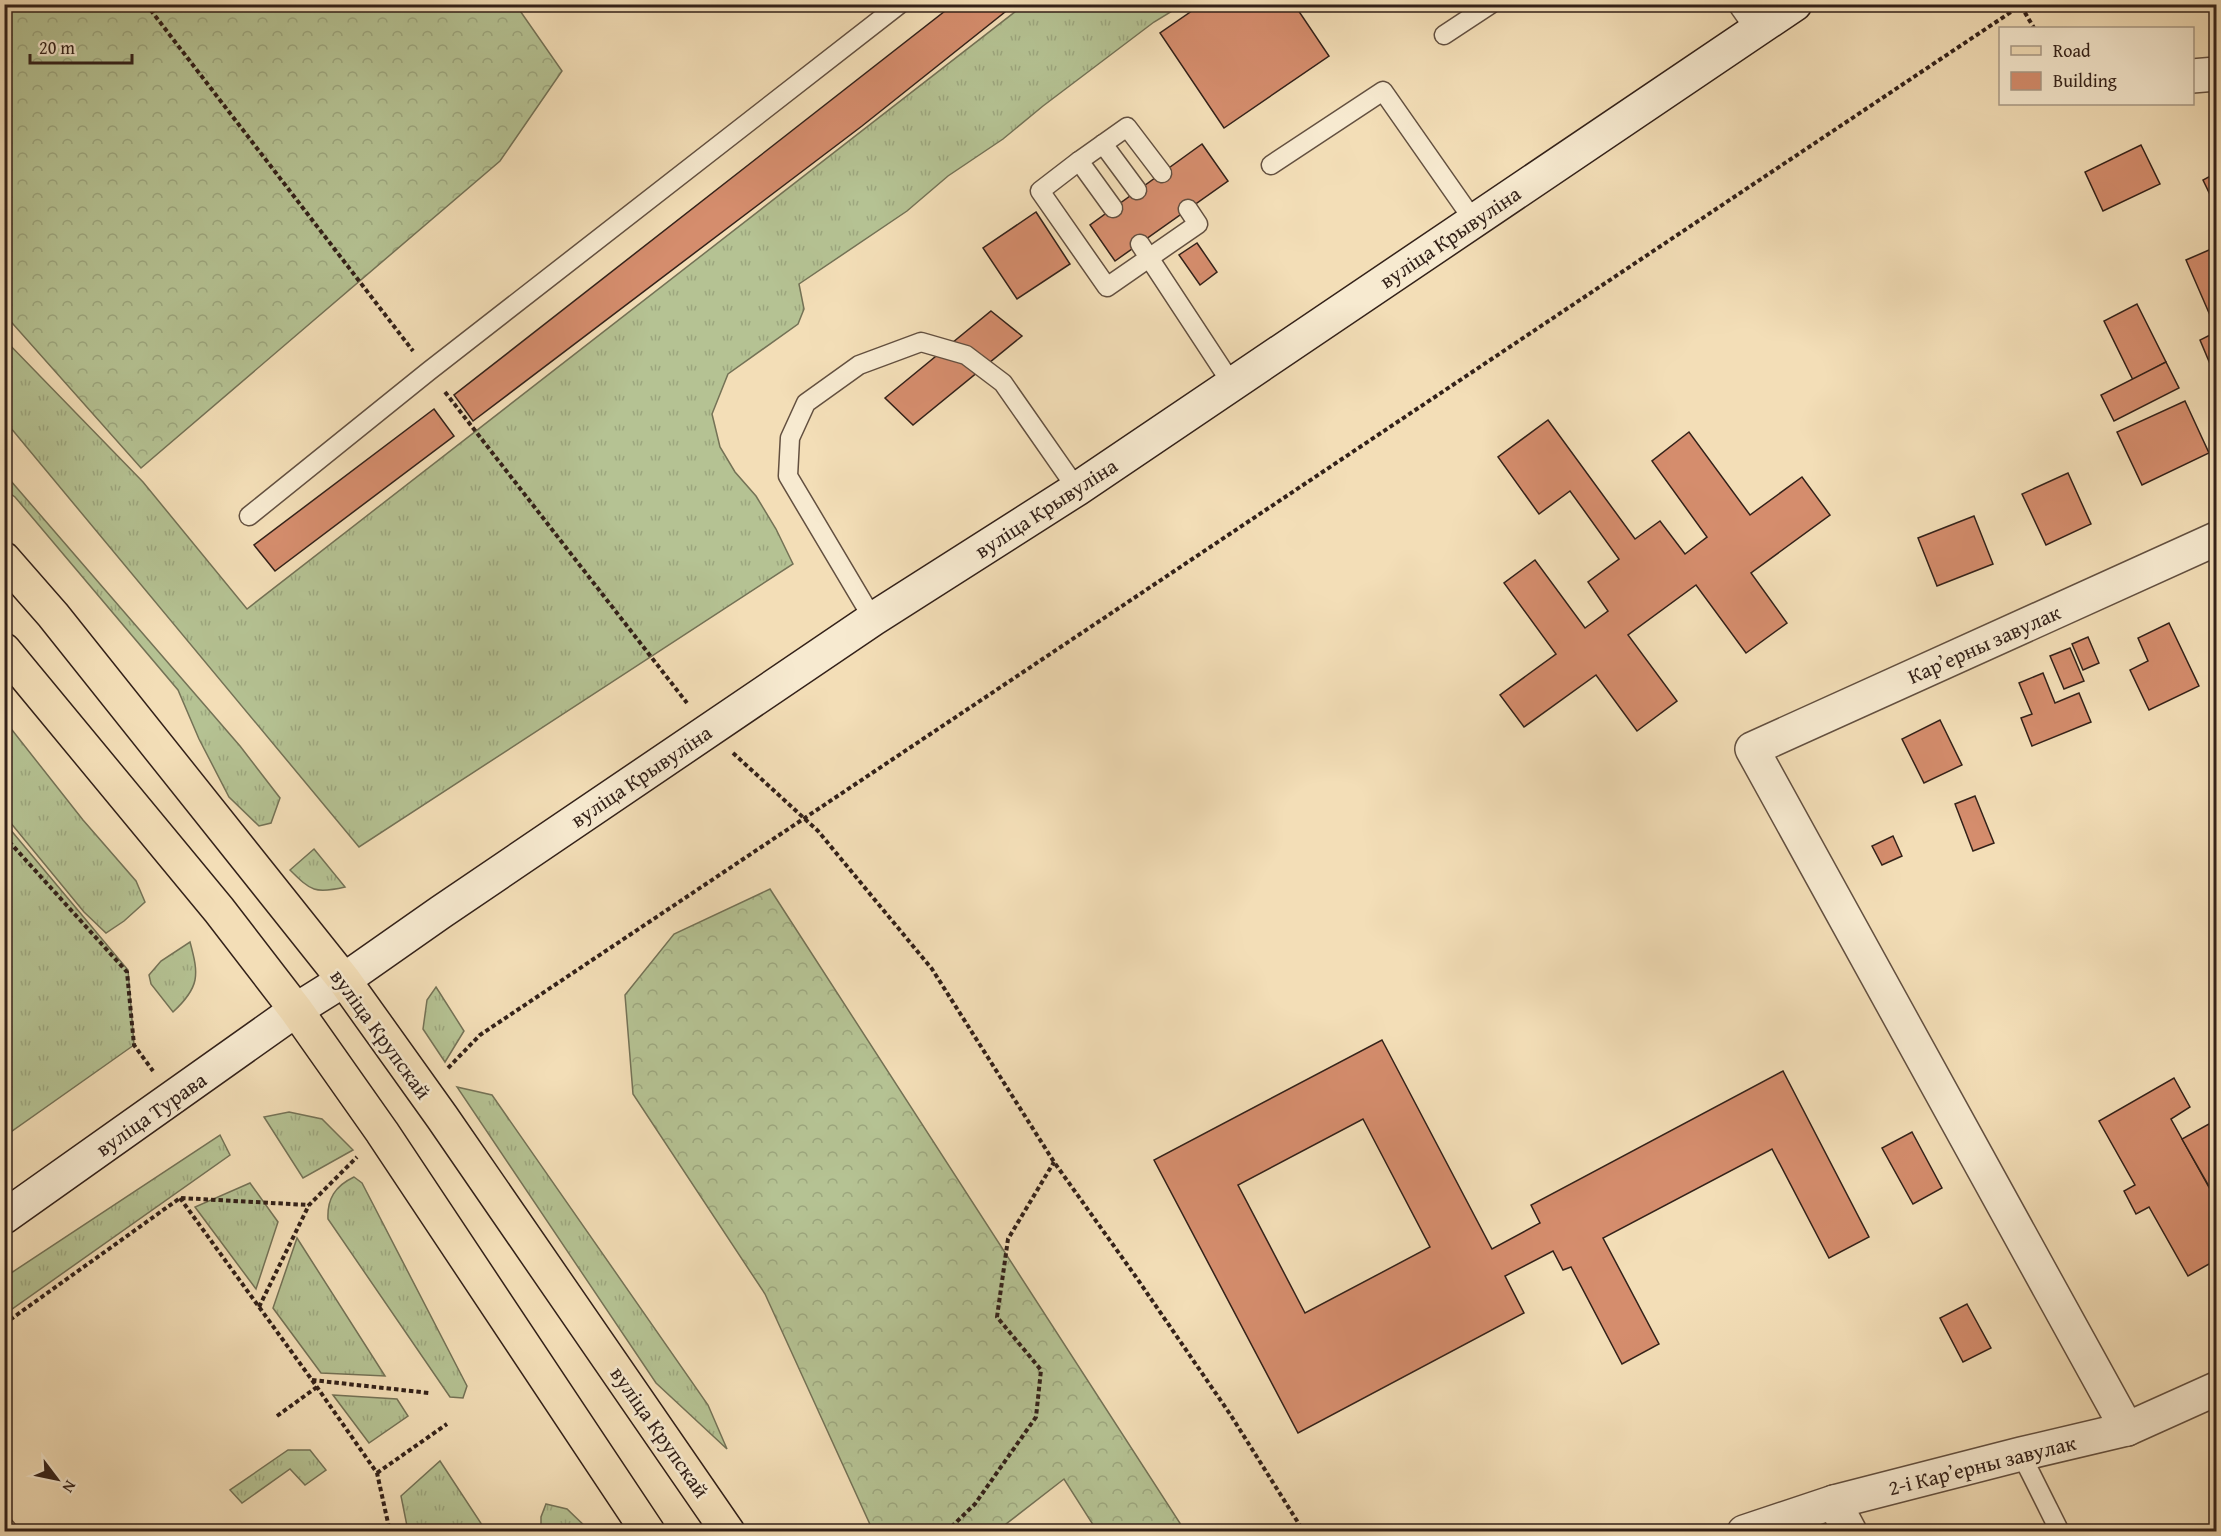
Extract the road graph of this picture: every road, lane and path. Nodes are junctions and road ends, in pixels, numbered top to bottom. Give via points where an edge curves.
1 (900, 4) edge
2 (1491, 4) edge
3 (1737, 4) edge
4 (1795, 4) edge
5 (2022, 5) edge
6 (2033, 27) edge
7 (1756, 31) junction
8 (1444, 35) dead end
9 (2217, 74) edge
10 (2194, 76) edge
11 (1103, 144) junction
12 (1079, 161) junction
13 (1271, 165) dead end
14 (1162, 173) dead end
15 (1137, 190) dead end
16 (1113, 208) dead end
17 (1188, 209) dead end
18 (1474, 220) junction
19 (1145, 251) junction
20 (1232, 384) junction
21 (1077, 489) junction
22 (249, 516) dead end
23 (2217, 539) edge
24 (4, 559) edge
25 (873, 619) junction
26 (4, 650) edge
27 (708, 730) junction
28 (804, 819) junction
29 (4, 836) edge
30 (344, 980) junction
31 (296, 1010) junction
32 (443, 1072) dead end
33 (172, 1098) junction
34 (359, 1155) dead end
35 (1054, 1162) junction
36 (180, 1198) junction
37 (309, 1205) junction
38 (4, 1217) edge
39 (259, 1307) junction
40 (4, 1324) edge
41 (312, 1380) junction
42 (317, 1388) junction
43 (2217, 1389) edge
44 (429, 1393) dead end
45 (277, 1416) dead end
46 (447, 1424) dead end
47 (2127, 1429) junction
48 (2021, 1454) junction
49 (377, 1473) junction
50 (1834, 1502) junction
51 (4, 1526) edge
52 (9, 1532) edge
53 (390, 1532) edge
54 (648, 1532) edge
55 (728, 1532) edge
56 (946, 1532) edge
57 (1304, 1532) edge
58 (1744, 1532) edge
59 (1850, 1532) edge
60 (2060, 1532) edge

1 - 22 lane
2 - 8 lane
3 - 7 lane
4 - 7 main road, вуліца Крывуліна
5 - 6 path
5 - 28 path
7 - 18 main road, вуліца Крывуліна
9 - 10 main road
11 - 12 lane
11 - 14 lane via 1127,127
11 - 15 lane
12 - 16 lane
12 - 19 lane via 1040,191 1107,287
13 - 18 lane via 1383,91
17 - 19 lane via 1198,224 1169,234
18 - 20 main road, вуліца Крывуліна
19 - 20 lane
20 - 21 main road, вуліца Крывуліна
21 - 25 main road, вуліца Крывуліна
21 - 25 lane via 1003,383 966,355 921,342 859,365 806,403 790,438 788,476
23 - 47 main road, Карʼерны завулак via 1752,749
24 - 30 main road, вуліца Крупскай
25 - 27 main road, вуліца Крывуліна
26 - 31 main road via 219,910
27 - 28 path
27 - 30 main road, вуліца Крывуліна
28 - 32 path via 480,1035
28 - 35 path via 932,969
29 - 33 path via 127,972 134,1045
30 - 31 main road, вуліца Крывуліна
30 - 55 main road, вуліца Крупскай
31 - 33 main road, вуліца Турава
31 - 54 main road via 382,1132
33 - 38 main road, вуліца Турава
34 - 37 path
35 - 56 path via 1008,1239 997,1317 1041,1370 1036,1417 975,1504
35 - 57 path via 1223,1404
36 - 37 path
36 - 39 path
36 - 40 path
37 - 39 path
39 - 41 path
41 - 42 path
41 - 44 path
42 - 45 path
42 - 49 path
43 - 47 main road, 2-і Карʼерны завулак
46 - 49 path
47 - 48 main road, 2-і Карʼерны завулак
48 - 50 main road, 2-і Карʼерны завулак
48 - 60 lane
49 - 53 path
50 - 58 main road, 2-і Карʼерны завулак
50 - 59 main road
51 - 52 lane

